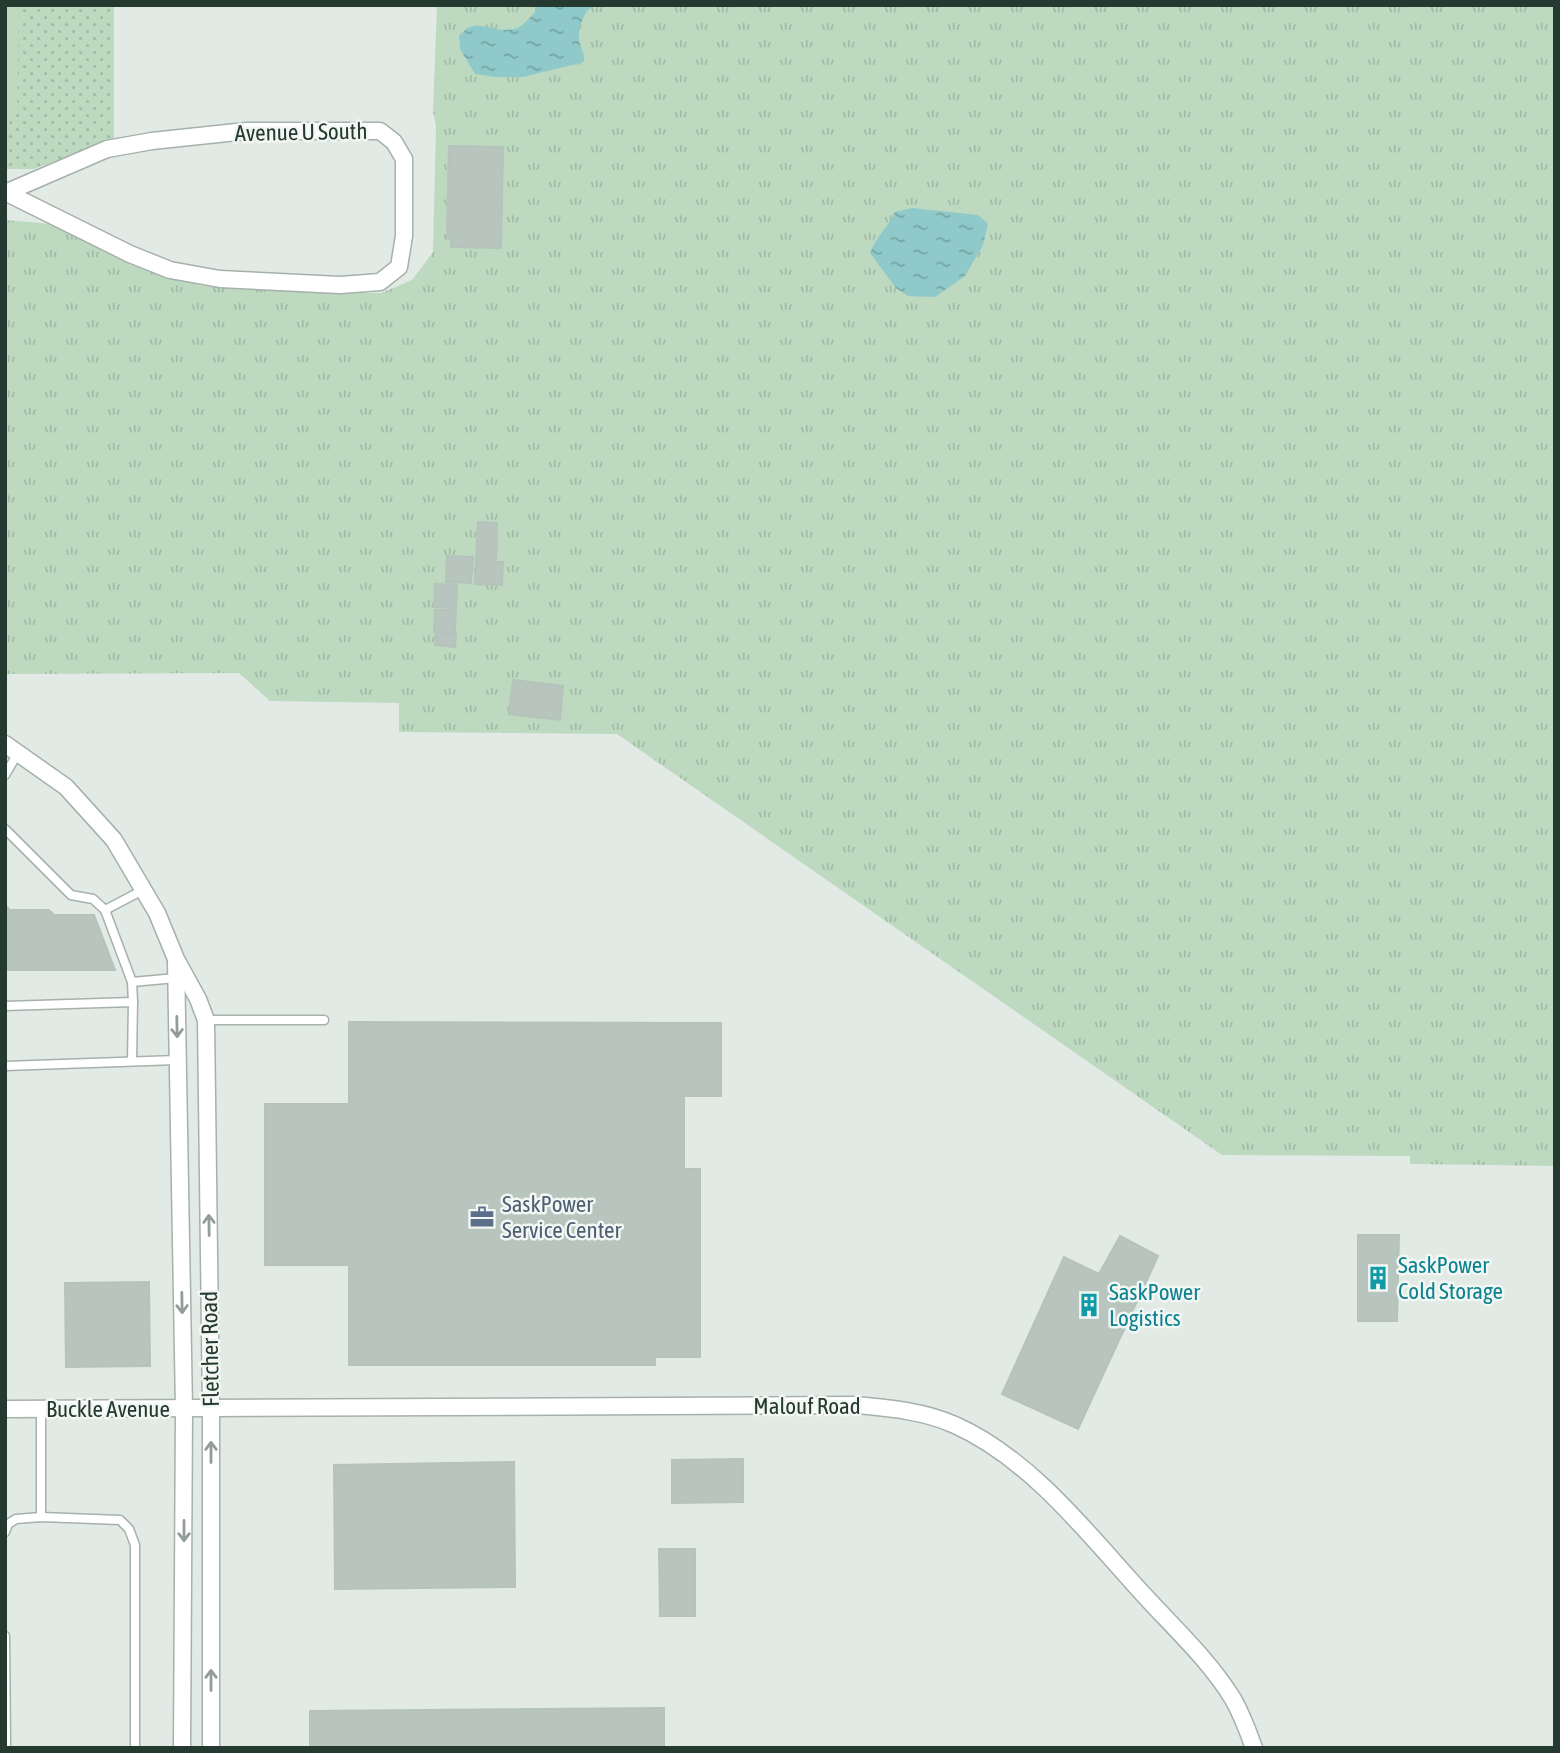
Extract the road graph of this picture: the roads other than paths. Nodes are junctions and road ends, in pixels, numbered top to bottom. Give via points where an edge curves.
1 (6, 193) edge
2 (12, 749) edge
3 (5, 775) edge
4 (5, 830) edge
5 (144, 890) junction
6 (105, 910) junction
7 (176, 958) junction
8 (176, 978) junction
9 (132, 982) junction
10 (133, 1002) junction
11 (5, 1006) edge
12 (206, 1020) junction
13 (324, 1020) dead end
14 (177, 1060) junction
15 (132, 1061) junction
16 (5, 1066) edge
17 (5, 1409) edge
18 (41, 1409) junction
19 (184, 1409) junction
20 (211, 1410) junction
21 (41, 1517) junction
22 (5, 1532) edge
23 (5, 1636) edge
24 (6, 1748) edge
25 (135, 1748) edge
26 (182, 1748) edge
27 (211, 1748) edge
28 (1254, 1748) edge

1 - 1 street, Avenue U South via 130,254 170,270 220,279 340,285 380,282 399,267 404,236 404,159 380,131 246,131 152,141 107,149
2 - 3 lane
2 - 5 street, Fletcher Road via 66,787 114,840
4 - 6 lane via 71,895 93,899
5 - 6 lane
5 - 7 street, Fletcher Road
6 - 9 lane
7 - 8 street, Fletcher Road
7 - 12 street, Fletcher Road
8 - 9 lane
8 -> 14 street, Fletcher Road
9 - 10 lane
10 - 11 lane
10 - 15 lane
12 - 13 lane
20 -> 12 street, Fletcher Road
14 - 15 lane
14 -> 19 street, Fletcher Road
15 - 16 lane
17 - 18 street, Buckle Avenue
18 - 19 street, Buckle Avenue
18 - 21 lane
19 - 20 street, Buckle Avenue
19 -> 26 street, Fletcher Road
27 -> 20 street, Fletcher Road
20 - 28 street, Malouf Road via 856,1405 902,1409 953,1424 984,1440 1051,1494 1208,1665 1245,1721
21 - 22 lane via 16,1518
21 - 25 lane via 120,1520 129,1530 135,1545
23 - 24 lane

